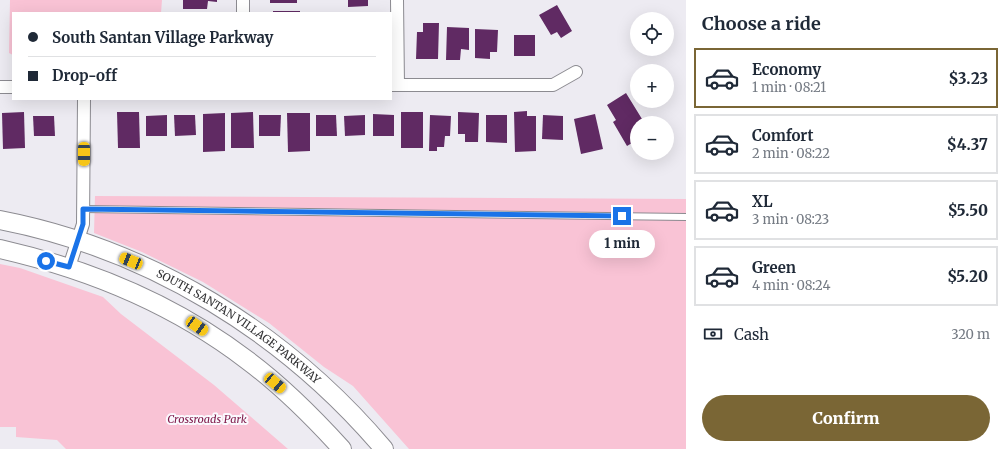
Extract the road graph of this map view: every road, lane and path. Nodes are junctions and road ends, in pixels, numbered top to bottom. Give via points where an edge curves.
1 (243, 0) edge
2 (398, 0) edge
3 (243, 12) edge
4 (576, 72) dead end
5 (395, 85) edge
6 (0, 87) edge
7 (12, 87) edge
8 (84, 100) edge
9 (83, 209) junction
10 (686, 217) edge
11 (0, 220) edge
12 (78, 241) junction
13 (0, 249) edge
14 (69, 267) junction
15 (342, 449) edge
16 (384, 449) edge

1 - 3 street
2 - 5 street
4 - 5 street via 553,84
6 - 7 street
8 - 9 street
9 - 10 lane
9 - 12 street via 83,224
11 - 12 main road, SOUTH SANTAN VILLAGE PARKWAY
12 - 14 street
12 - 16 main road, SOUTH SANTAN VILLAGE PARKWAY via 145,267 198,293 232,315 282,350 326,388
13 - 14 main road, SOUTH SANTAN VILLAGE PARKWAY
14 - 15 main road, SOUTH SANTAN VILLAGE PARKWAY via 185,319 247,359 313,417

